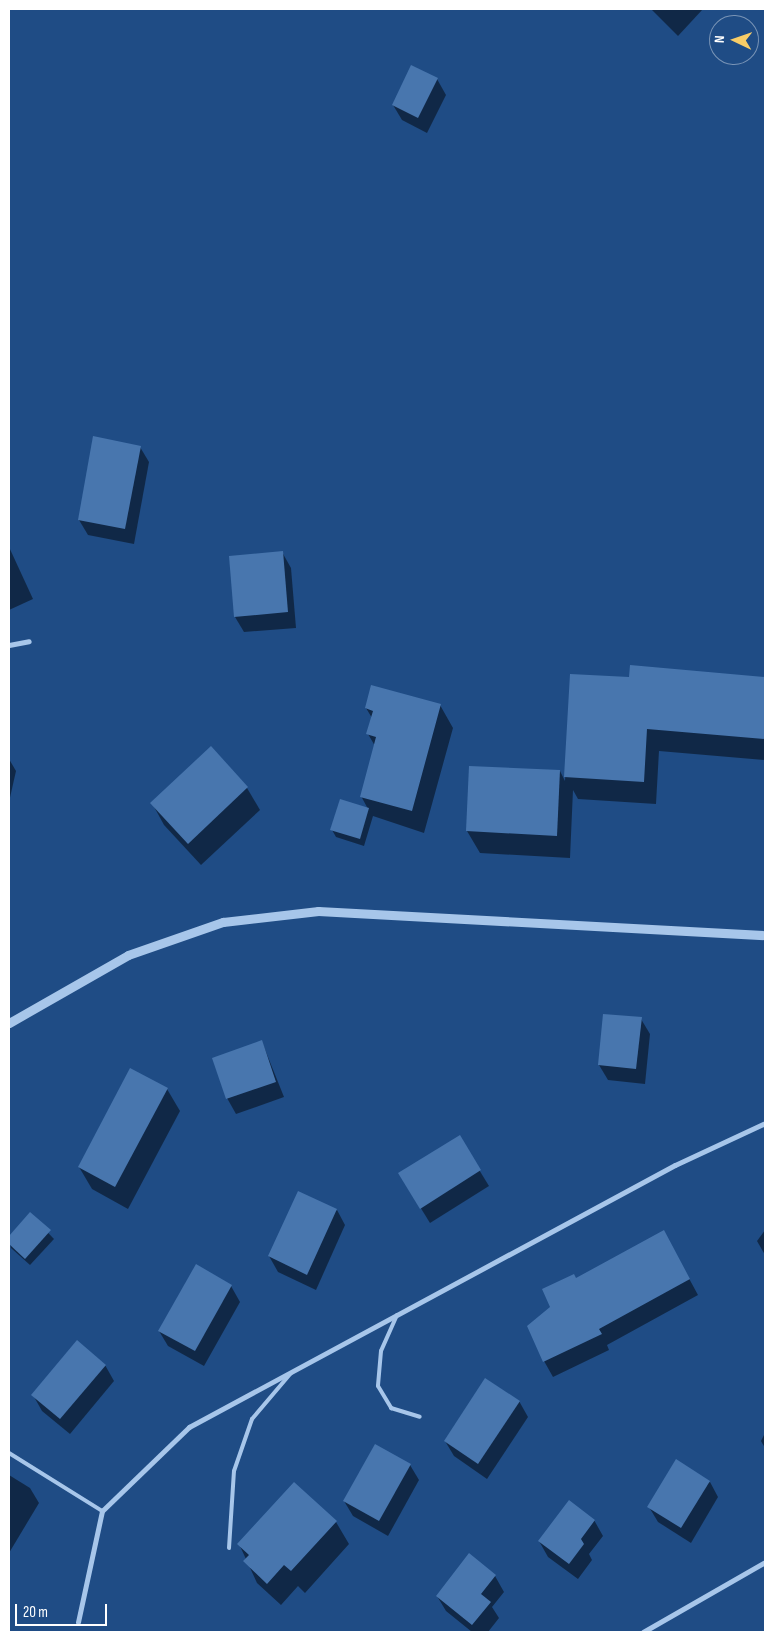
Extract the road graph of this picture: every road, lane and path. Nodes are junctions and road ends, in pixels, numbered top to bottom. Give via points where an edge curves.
1 (29, 641) dead end
2 (9, 645) edge
3 (765, 935) edge
4 (9, 1023) edge
5 (765, 1124) edge
6 (398, 1314) junction
7 (292, 1371) junction
8 (420, 1417) dead end
9 (9, 1453) edge
10 (102, 1511) junction
11 (228, 1548) dead end
12 (765, 1562) edge
13 (78, 1622) dead end
14 (644, 1632) edge

1 - 2 street
3 - 4 street via 318,911 223,922 128,955
5 - 6 street via 675,1165
6 - 7 street
6 - 8 lane via 381,1351 378,1386 391,1408
7 - 10 street via 189,1427
7 - 11 lane via 252,1419 234,1470
9 - 10 lane
10 - 13 street
12 - 14 street

